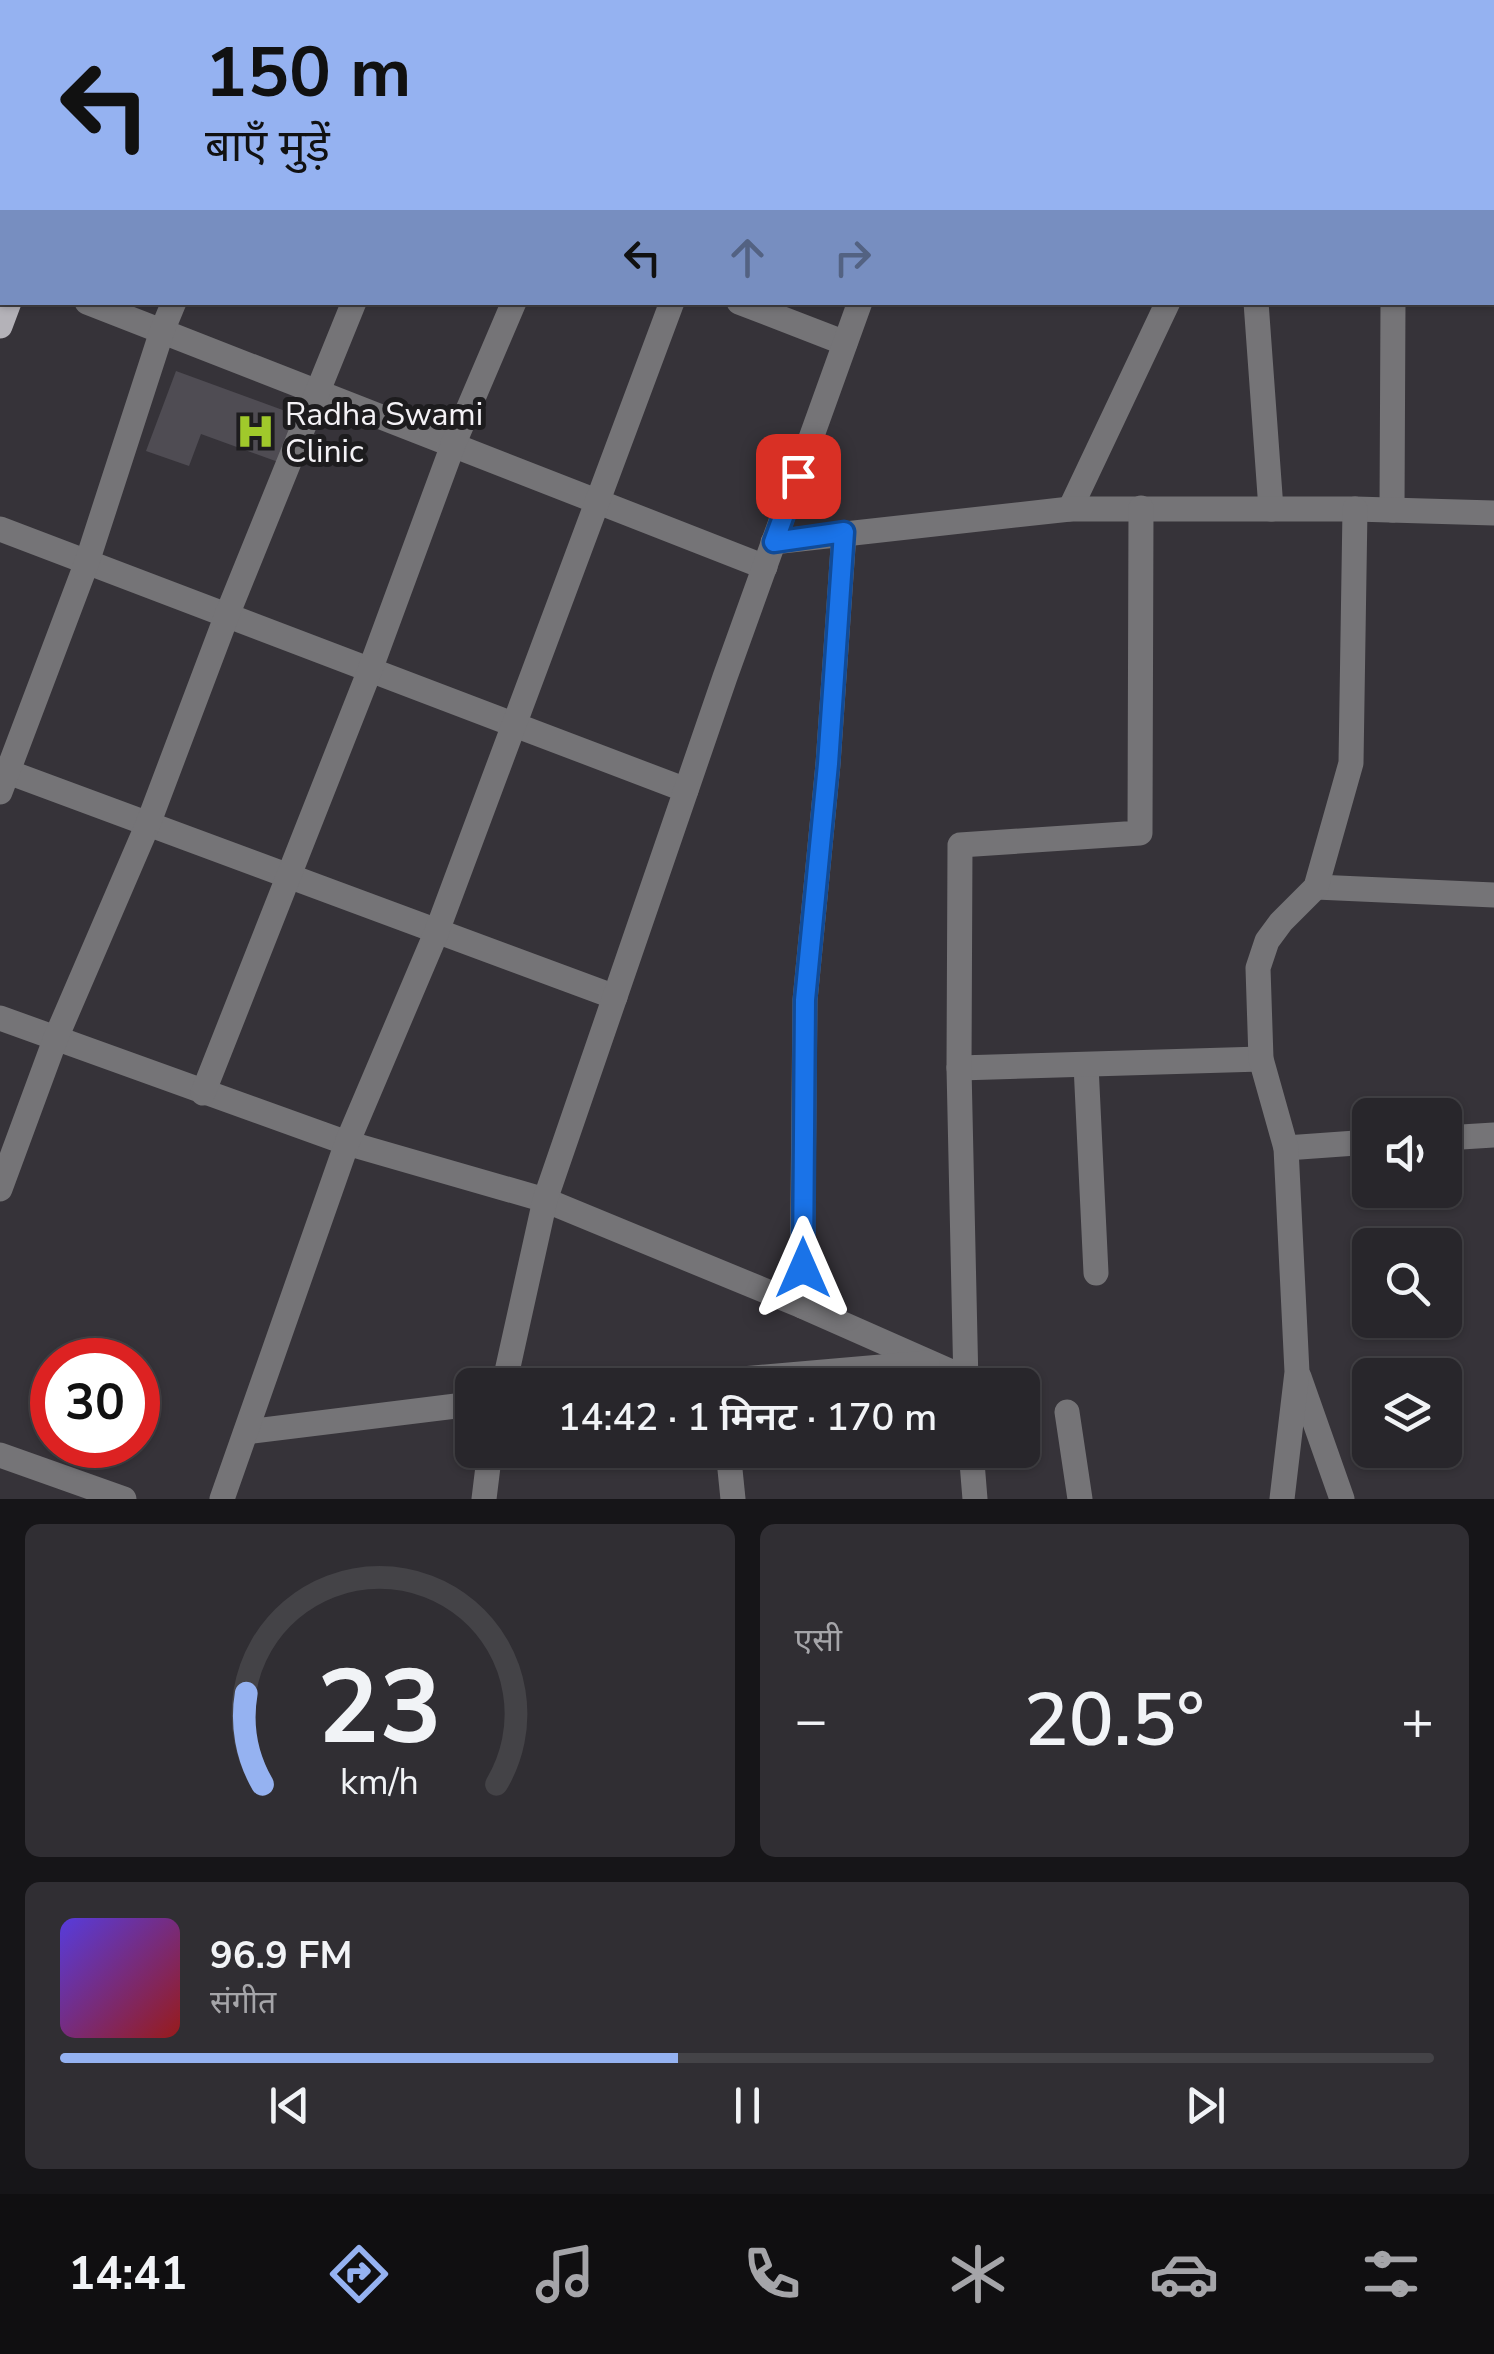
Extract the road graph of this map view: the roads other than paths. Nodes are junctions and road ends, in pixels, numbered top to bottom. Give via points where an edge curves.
1 (95, 305) edge
2 (173, 305) edge
3 (353, 305) edge
4 (513, 305) edge
5 (671, 305) edge
6 (747, 305) edge
7 (859, 305) edge
8 (1167, 305) edge
9 (1256, 305) edge
10 (1393, 305) edge
11 (162, 331) junction
12 (846, 344) junction
13 (320, 393) junction
14 (453, 445) junction
15 (598, 502) junction
16 (1141, 508) junction
17 (1070, 509) junction
18 (1271, 509) junction
19 (1355, 509) junction
20 (1392, 510) junction
21 (1494, 513) edge
22 (0, 529) edge
23 (844, 532) junction
24 (774, 542) junction
25 (87, 562) junction
26 (765, 567) junction
27 (227, 615) junction
28 (370, 670) junction
29 (513, 724) junction
30 (2, 778) edge
31 (686, 790) junction
32 (148, 824) junction
33 (288, 876) junction
34 (1316, 887) junction
35 (1494, 894) edge
36 (437, 932) junction
37 (615, 997) junction
38 (0, 1018) edge
39 (55, 1040) junction
40 (1261, 1060) junction
41 (1086, 1065) junction
42 (959, 1068) junction
43 (204, 1092) junction
44 (1494, 1135) edge
45 (1462, 1137) edge
46 (347, 1143) junction
47 (1352, 1143) edge
48 (1286, 1148) junction
49 (0, 1189) edge
50 (545, 1200) junction
51 (1096, 1273) dead end
52 (802, 1306) junction
53 (930, 1362) junction
54 (508, 1368) edge
55 (870, 1368) edge
56 (941, 1368) edge
57 (966, 1368) edge
58 (1297, 1372) junction
59 (455, 1406) edge
60 (1068, 1412) dead end
61 (246, 1432) junction
62 (0, 1455) edge
63 (488, 1468) edge
64 (730, 1468) edge
65 (973, 1468) edge
66 (124, 1499) edge
67 (222, 1499) edge
68 (484, 1499) edge
69 (733, 1499) edge
70 (976, 1499) edge
71 (1080, 1499) edge
72 (1282, 1499) edge
73 (1342, 1499) edge

1 - 11 street
2 - 11 street
3 - 13 street
4 - 14 street
5 - 15 street
6 - 12 street
7 - 12 street
8 - 17 street
9 - 18 street
10 - 20 street
11 - 13 street
11 - 25 street
12 - 24 street
13 - 14 street
13 - 27 street
14 - 15 street
14 - 28 street
15 - 26 street
15 - 29 street
16 - 17 street
16 - 18 street
16 - 42 street via 1140,833 960,845
17 - 23 street
18 - 19 street
19 - 20 street
19 - 34 street via 1352,763
20 - 21 street
22 - 25 street
23 - 24 street
23 - 52 street via 805,1000
24 - 26 street
25 - 27 street
25 - 30 street
26 - 31 street
27 - 28 street
27 - 32 street
28 - 29 street
28 - 33 street
29 - 31 street
29 - 36 street
30 - 32 street
31 - 37 street
32 - 33 street
32 - 39 street
33 - 36 street
33 - 43 street
34 - 35 street
34 - 40 street via 1267,941 1258,968
36 - 37 street
36 - 46 street
37 - 50 street
38 - 39 street
39 - 43 street
39 - 49 street
40 - 41 street
40 - 48 street
41 - 42 street
41 - 51 street
42 - 57 street
43 - 46 street
44 - 45 street
46 - 50 street
46 - 61 street
47 - 48 street
48 - 58 street
50 - 52 street
50 - 54 street
52 - 53 street
53 - 55 street
53 - 56 street
58 - 72 street
58 - 73 street
59 - 61 street
60 - 71 street
61 - 67 street
62 - 66 street
63 - 68 street
64 - 69 street
65 - 70 street

